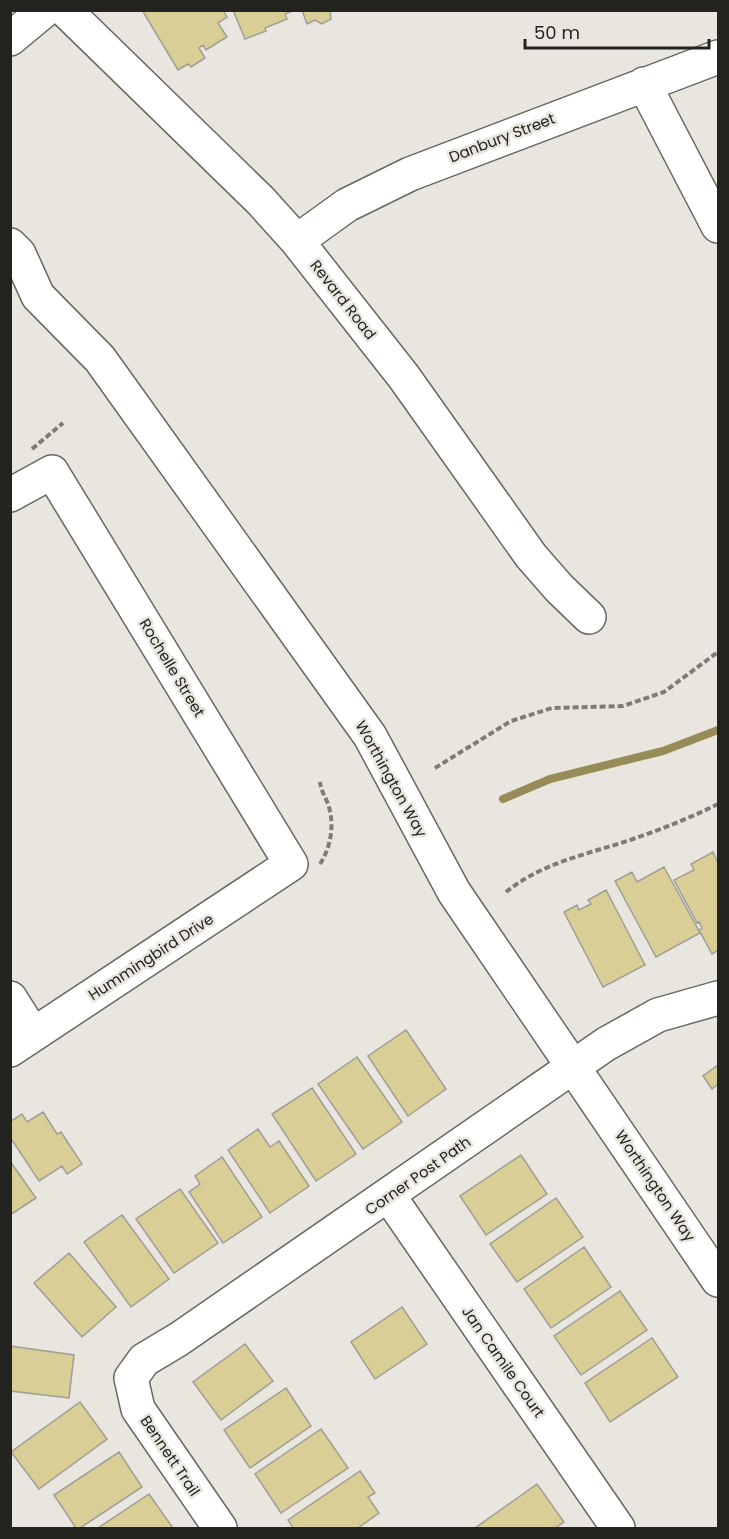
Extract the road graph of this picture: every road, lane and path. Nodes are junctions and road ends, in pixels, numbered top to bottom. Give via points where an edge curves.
1 (45, 10) edge
2 (65, 10) edge
3 (10, 39) edge
4 (718, 57) edge
5 (644, 84) junction
6 (718, 226) edge
7 (297, 242) junction
8 (10, 245) edge
9 (24, 291) edge
10 (10, 495) edge
11 (589, 617) dead end
12 (718, 652) edge
13 (435, 768) dead end
14 (321, 782) dead end
15 (718, 804) edge
16 (291, 864) junction
17 (506, 892) dead end
18 (10, 998) edge
19 (718, 998) edge
20 (22, 1042) edge
21 (573, 1067) junction
22 (389, 1196) junction
23 (718, 1280) edge
24 (131, 1378) joint
25 (219, 1528) edge
26 (618, 1528) edge

1 - 3 street
2 - 7 street, Revard Road via 261,201
4 - 5 street, Danbury Street
5 - 6 street
5 - 7 street, Danbury Street via 384,186 347,205
7 - 11 street, Revard Road via 404,377 531,556
8 - 9 street via 19,254
9 - 21 street, Worthington Way via 100,359 364,727 454,892
10 - 16 street, Rochelle Street via 52,472
12 - 13 path via 664,692 623,706 552,708 511,721
14 - 16 path via 329,807 331,842 309,881
15 - 17 path via 674,824 546,867
16 - 20 street, Hummingbird Drive
18 - 20 street
19 - 21 street, Corner Post Path via 658,1015
21 - 22 street, Corner Post Path
21 - 23 street, Worthington Way
22 - 24 street, Corner Post Path via 144,1360
22 - 26 street, Jan Camile Court
24 - 25 street, Bennett Trail via 138,1409

